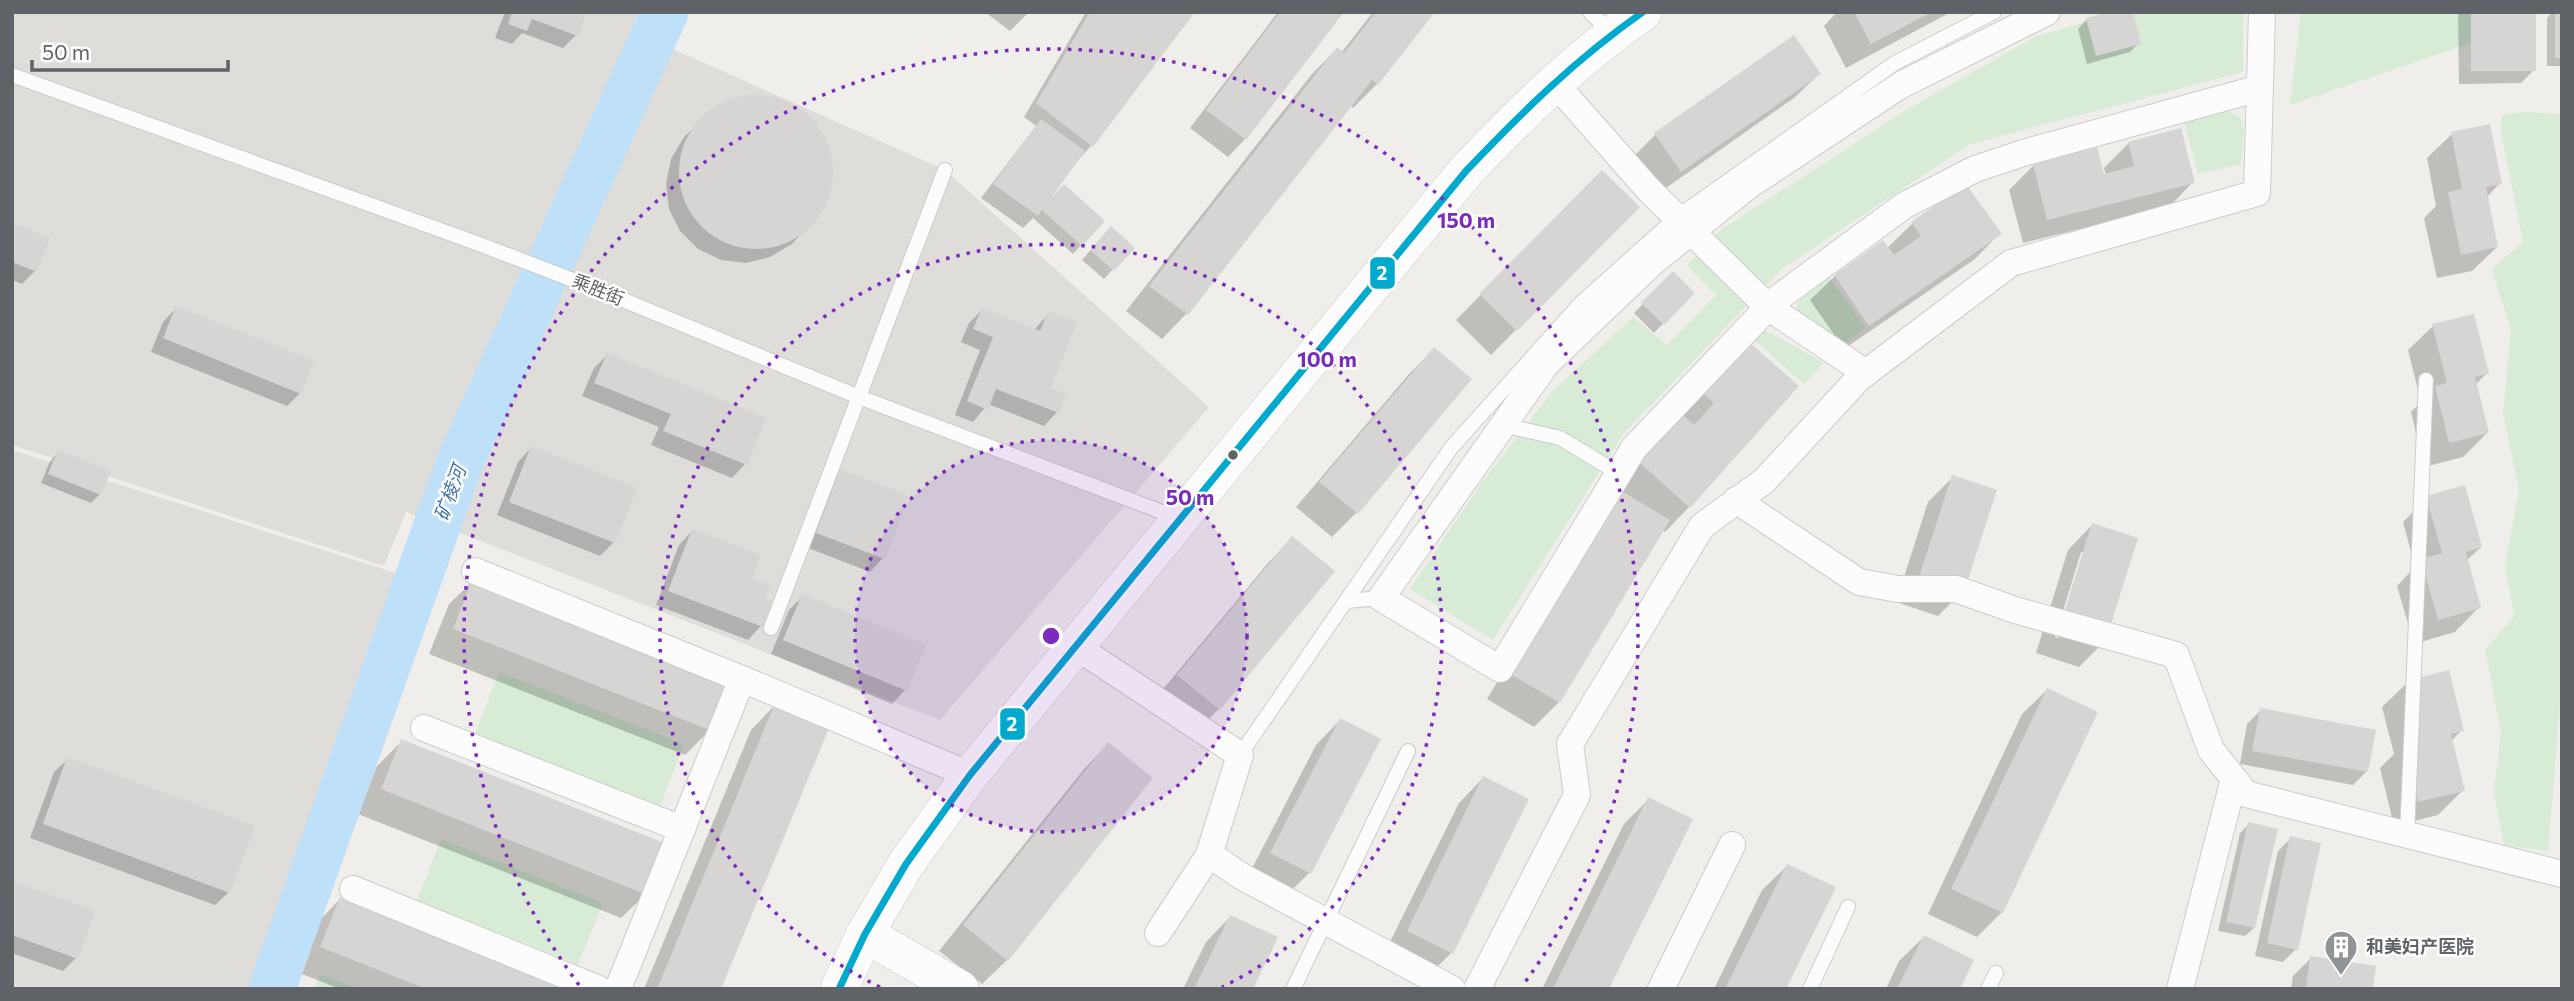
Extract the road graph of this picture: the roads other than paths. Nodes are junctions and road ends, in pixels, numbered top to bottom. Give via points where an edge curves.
1 (1643, 12) edge
2 (1994, 12) edge
3 (2048, 12) edge
4 (2262, 12) edge
5 (1601, 23) edge
6 (12, 75) edge
7 (1555, 82) junction
8 (2260, 88) junction
9 (946, 170) dead end
10 (1684, 225) junction
11 (1768, 307) junction
12 (1867, 373) junction
13 (2426, 380) dead end
14 (859, 397) junction
15 (1503, 425) junction
16 (1618, 474) junction
17 (1736, 500) junction
18 (1179, 518) junction
19 (475, 571) dead end
20 (1382, 598) junction
21 (1346, 601) junction
22 (771, 628) dead end
23 (1075, 646) junction
24 (742, 679) junction
25 (424, 728) dead end
26 (1408, 751) dead end
27 (1240, 755) junction
28 (970, 775) junction
29 (2234, 779) junction
30 (682, 829) junction
31 (2407, 836) junction
32 (1732, 845) dead end
33 (1209, 854) junction
34 (2562, 874) edge
35 (353, 889) dead end
36 (1848, 907) dead end
37 (1326, 921) junction
38 (1158, 933) dead end
39 (866, 934) junction
40 (1996, 972) dead end
41 (599, 989) edge
42 (618, 989) edge
43 (839, 989) edge
44 (960, 989) edge
45 (1293, 989) edge
46 (1452, 989) edge
47 (1478, 989) edge
48 (1661, 989) edge
49 (1810, 989) edge
50 (1988, 989) edge
51 (2180, 989) edge

1 - 5 street
2 - 10 lane via 1895,63
3 - 10 street via 1901,85
4 - 8 street
5 - 7 street
6 - 14 lane, 乘胜街 via 479,244
7 - 10 street
7 - 18 street via 1466,170
8 - 11 street via 1975,169 1905,205
8 - 12 street via 2257,193 2011,263
9 - 14 lane
10 - 11 street
10 - 15 street via 1654,261 1547,363
10 - 21 lane via 1581,303 1451,448
11 - 12 street
11 - 16 street via 1634,448
12 - 17 street via 1764,481
13 - 31 lane
14 - 18 lane, 乘胜街
14 - 22 lane
15 - 16 lane via 1560,438
15 - 20 street
16 - 20 street via 1500,669
17 - 29 street via 1859,582 1898,589 1956,589 2176,656 2211,750
17 - 47 street via 1702,526 1570,744 1577,795
18 - 23 street
19 - 24 street
20 - 21 lane
21 - 27 lane
23 - 27 street
23 - 28 street
24 - 28 street
24 - 30 street
25 - 30 street
26 - 37 lane
27 - 33 street
28 - 39 street via 906,864
29 - 31 street via 2246,794
29 - 51 street
30 - 42 street
31 - 34 street
32 - 48 street
33 - 37 street
33 - 38 street
35 - 41 street
36 - 49 lane
37 - 45 lane
37 - 46 street
39 - 43 street
39 - 44 street
40 - 50 lane

